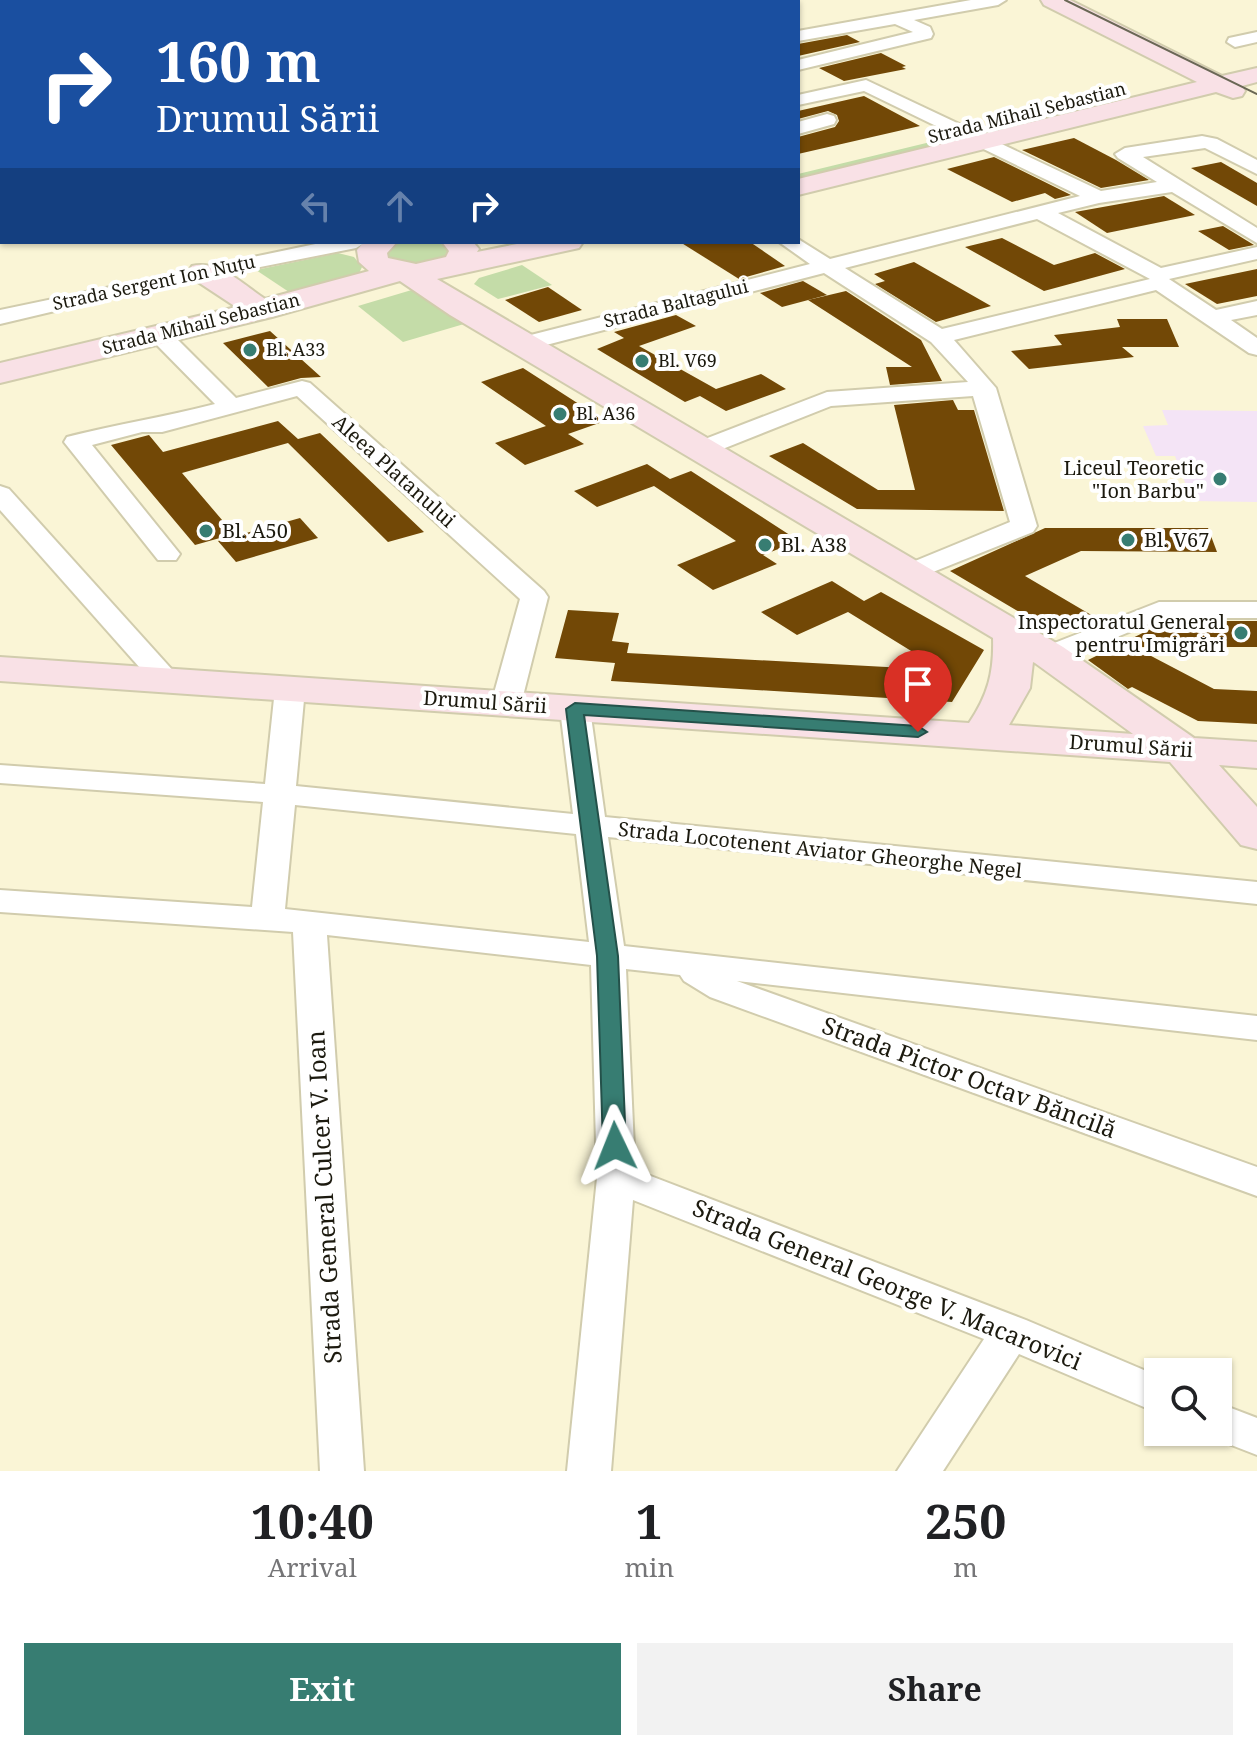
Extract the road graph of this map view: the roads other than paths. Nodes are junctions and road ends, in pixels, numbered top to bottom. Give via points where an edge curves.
1 (124, 0) edge
2 (132, 0) edge
3 (998, 0) edge
4 (1052, 0) edge
5 (1086, 0) edge
6 (896, 18) junction
7 (800, 36) edge
8 (1257, 37) edge
9 (1220, 59) edge
10 (800, 65) edge
11 (1256, 72) edge
12 (804, 100) edge
13 (1152, 101) junction
14 (1256, 108) edge
15 (800, 128) edge
16 (960, 130) junction
17 (984, 142) junction
18 (800, 167) edge
19 (1257, 168) edge
20 (1173, 186) junction
21 (800, 187) edge
22 (1098, 197) junction
23 (1040, 212) junction
24 (1257, 237) edge
25 (346, 244) edge
26 (380, 244) edge
27 (558, 244) edge
28 (792, 244) edge
29 (1257, 253) edge
30 (828, 265) junction
31 (429, 268) edge
32 (203, 272) junction
33 (1159, 279) junction
34 (1257, 308) edge
35 (261, 310) junction
36 (0, 317) edge
37 (1211, 318) junction
38 (159, 334) junction
39 (939, 337) junction
40 (523, 344) junction
41 (1257, 348) edge
42 (0, 373) edge
43 (982, 385) junction
44 (232, 407) junction
45 (701, 449) junction
46 (0, 494) edge
47 (167, 554) dead end
48 (908, 574) junction
49 (1257, 610) edge
50 (1012, 633) junction
51 (1049, 655) junction
52 (0, 669) edge
53 (166, 680) junction
54 (290, 689) junction
55 (506, 704) junction
56 (575, 709) junction
57 (981, 736) junction
58 (1183, 750) junction
59 (1257, 755) edge
60 (0, 774) edge
61 (279, 794) junction
62 (589, 826) junction
63 (1257, 835) edge
64 (1257, 893) edge
65 (0, 901) edge
66 (268, 918) junction
67 (309, 922) junction
68 (608, 956) junction
69 (684, 966) junction
70 (1257, 1028) edge
71 (616, 1178) junction
72 (1257, 1182) edge
73 (1011, 1332) junction
74 (1144, 1389) edge
75 (1232, 1427) edge
76 (1257, 1437) edge
77 (342, 1471) edge
78 (589, 1471) edge
79 (919, 1471) edge

1 - 2 street
3 - 6 street
4 - 9 street
5 - 9 street
6 - 7 street
6 - 10 street via 925,34
8 - 9 street, Strada Mihail Sebastian
9 - 11 street, Strada Mihail Sebastian
9 - 13 street, Strada Mihail Sebastian
9 - 14 street
9 - 16 street, Strada Mihail Sebastian
12 - 15 street via 827,118
12 - 16 street via 866,85
13 - 14 street, Strada Mihail Sebastian
13 - 17 street, Strada Mihail Sebastian
16 - 17 street
16 - 18 street, Strada Mihail Sebastian
17 - 21 street, Strada Mihail Sebastian
17 - 22 street
19 - 20 street via 1210,143 1125,154
20 - 22 street, Strada Baltagului
20 - 24 street
22 - 23 street, Strada Baltagului
23 - 30 street, Strada Baltagului
23 - 33 street
25 - 32 street, Strada Sergent Ion Nuțu
26 - 31 street via 372,250 374,262
27 - 31 street, Strada Mihail Sebastian
28 - 30 street
29 - 33 street
30 - 39 street
30 - 40 street, Strada Baltagului
31 - 35 street, Strada Mihail Sebastian
31 - 40 street
32 - 35 street
32 - 36 street, Strada Sergent Ion Nuțu
33 - 37 street
33 - 39 street
34 - 37 street
35 - 38 street, Strada Mihail Sebastian
37 - 41 street
38 - 42 street, Strada Mihail Sebastian
38 - 44 street
39 - 43 street
40 - 45 street
43 - 45 street via 827,399
43 - 48 street via 1024,526
44 - 47 street, Aleea Platanului via 76,442
44 - 55 street, Aleea Platanului via 302,388 534,597
45 - 48 street
46 - 53 street
48 - 50 street
49 - 51 street via 1159,610
50 - 51 street
50 - 57 street via 1015,668 1010,692
51 - 58 street
52 - 53 street, Drumul Sării
53 - 54 street, Drumul Sării
54 - 55 street, Drumul Sării
54 - 61 street
55 - 56 street, Drumul Sării
56 - 57 street, Drumul Sării
56 - 62 street
57 - 58 street, Drumul Sării
58 - 59 street, Drumul Sării
58 - 63 street
60 - 61 street, Strada Locotenent Aviator Gheorghe Negel
61 - 62 street, Strada Locotenent Aviator Gheorghe Negel
61 - 66 street
62 - 64 street, Strada Locotenent Aviator Gheorghe Negel
62 - 68 street
65 - 66 street
66 - 67 street
67 - 68 street
67 - 77 street, Strada General Culcer V. Ioan
68 - 69 street
68 - 71 street
69 - 70 street
69 - 72 street, Strada Pictor Octav Băncilă via 722,989
71 - 73 street, Strada General George V. Macarovici
71 - 78 street
73 - 74 street, Strada General George V. Macarovici
73 - 79 street
75 - 76 street

